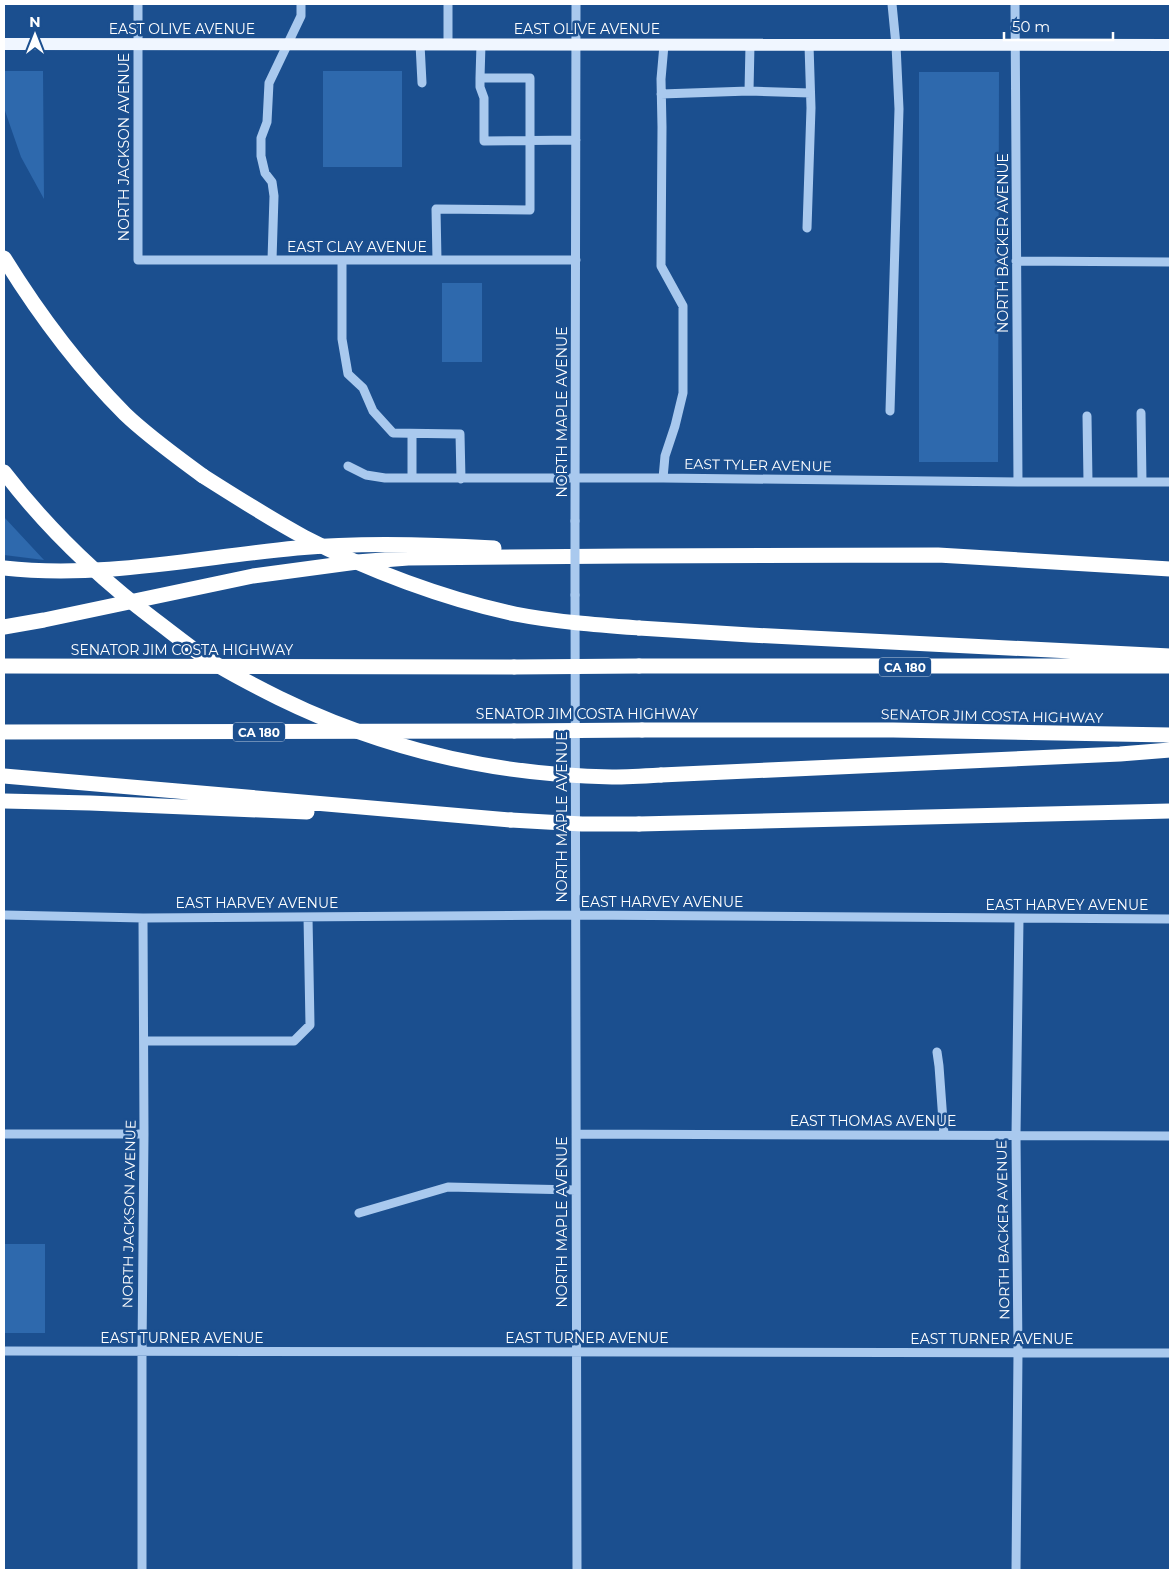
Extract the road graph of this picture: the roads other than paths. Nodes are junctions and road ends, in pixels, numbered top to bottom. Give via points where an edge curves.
1 (138, 4) edge
2 (301, 4) edge
3 (448, 4) edge
4 (576, 4) edge
5 (892, 4) edge
6 (1015, 4) edge
7 (4, 44) edge
8 (138, 44) junction
9 (288, 44) junction
10 (420, 44) junction
11 (448, 44) junction
12 (480, 44) junction
13 (577, 44) junction
14 (664, 45) junction
15 (750, 45) junction
16 (809, 45) junction
17 (896, 45) junction
18 (1015, 45) junction
19 (1170, 45) edge
20 (480, 78) junction
21 (422, 83) dead end
22 (749, 91) junction
23 (810, 93) junction
24 (661, 94) junction
25 (530, 140) junction
26 (576, 140) junction
27 (807, 228) dead end
28 (4, 258) edge
29 (138, 260) joint
30 (272, 260) junction
31 (342, 260) junction
32 (437, 260) junction
33 (576, 260) junction
34 (1016, 261) junction
35 (1170, 262) edge
36 (890, 411) dead end
37 (1141, 413) dead end
38 (1088, 416) dead end
39 (412, 434) junction
40 (348, 466) dead end
41 (4, 472) edge
42 (412, 478) junction
43 (575, 478) junction
44 (663, 478) junction
45 (461, 479) junction
46 (1018, 482) junction
47 (1088, 482) junction
48 (1142, 482) junction
49 (1170, 482) edge
50 (628, 556) junction
51 (4, 568) edge
52 (1170, 569) edge
53 (4, 627) edge
54 (1170, 656) edge
55 (4, 666) edge
56 (1170, 666) edge
57 (4, 732) edge
58 (1170, 734) edge
59 (1170, 750) edge
60 (4, 776) edge
61 (4, 801) edge
62 (1170, 812) edge
63 (511, 820) junction
64 (4, 915) edge
65 (576, 915) junction
66 (308, 917) junction
67 (143, 918) junction
68 (1019, 919) junction
69 (1170, 919) edge
70 (144, 1041) junction
71 (937, 1052) dead end
72 (4, 1134) edge
73 (144, 1134) junction
74 (576, 1134) junction
75 (944, 1135) junction
76 (1016, 1135) junction
77 (1170, 1136) edge
78 (576, 1190) junction
79 (359, 1213) dead end
80 (4, 1351) edge
81 (142, 1351) junction
82 (576, 1352) junction
83 (1018, 1353) junction
84 (1170, 1353) edge
85 (142, 1570) edge
86 (576, 1570) edge
87 (1016, 1570) edge

1 - 8 street, NORTH JACKSON AVENUE
2 - 9 street via 301,16
3 - 11 street
4 - 13 street, NORTH MAPLE AVENUE
5 - 17 street
6 - 18 street, NORTH BACKER AVENUE
7 - 8 main road, EAST OLIVE AVENUE
8 - 9 main road, EAST OLIVE AVENUE
8 - 29 street, NORTH JACKSON AVENUE
9 - 10 main road, EAST OLIVE AVENUE
9 - 30 street via 269,83 267,122 261,138 261,156 274,196
10 - 11 main road, EAST OLIVE AVENUE
10 - 21 street
11 - 12 main road, EAST OLIVE AVENUE
12 - 13 main road, EAST OLIVE AVENUE
12 - 20 street
13 - 14 main road, EAST OLIVE AVENUE
13 - 26 street, NORTH MAPLE AVENUE
14 - 15 main road, EAST OLIVE AVENUE
14 - 24 street
15 - 16 main road, EAST OLIVE AVENUE
15 - 22 street
16 - 17 main road, EAST OLIVE AVENUE
16 - 23 street
17 - 18 main road, EAST OLIVE AVENUE
17 - 36 street via 899,109
18 - 19 main road, EAST OLIVE AVENUE
18 - 34 street, NORTH BACKER AVENUE
20 - 25 street via 484,98 484,141
20 - 25 street via 530,78
22 - 23 street
22 - 24 street
23 - 27 street
24 - 44 street via 660,266 683,306 683,393 665,456
25 - 26 street
25 - 32 street via 530,210 436,208
26 - 33 street, NORTH MAPLE AVENUE
28 - 54 highway, bridge via 65,345 126,415 163,447 203,476 306,538 347,558 443,594 537,618 592,625
29 - 30 street, EAST CLAY AVENUE
30 - 31 street, EAST CLAY AVENUE
31 - 32 street, EAST CLAY AVENUE
31 - 39 street via 342,339 348,374 364,388 373,411 393,433
32 - 33 street, EAST CLAY AVENUE
33 - 43 street, NORTH MAPLE AVENUE
34 - 35 street
34 - 46 street, NORTH BACKER AVENUE
37 - 48 street
38 - 47 street
39 - 42 street
39 - 45 street via 460,434
40 - 42 street, EAST TYLER AVENUE via 366,475
41 - 59 highway, bridge via 44,521 121,594 203,656 249,683 347,728 452,759 527,772 614,777
42 - 45 street, EAST TYLER AVENUE
43 - 44 street, EAST TYLER AVENUE
43 - 45 street, EAST TYLER AVENUE
43 - 65 street, NORTH MAPLE AVENUE, bridge
44 - 46 street, EAST TYLER AVENUE
46 - 47 street, EAST TYLER AVENUE
47 - 48 street, EAST TYLER AVENUE
48 - 49 street, EAST TYLER AVENUE
50 - 51 highway via 442,544 358,544 296,548 114,570
50 - 52 highway via 938,555
50 - 53 highway via 441,557 358,562 253,576
55 - 56 highway, SENATOR JIM COSTA HIGHWAY / CA 180, bridge
57 - 58 highway, SENATOR JIM COSTA HIGHWAY / CA 180, bridge via 893,730
60 - 63 highway
61 - 63 highway
62 - 63 highway, bridge via 639,824
64 - 67 street, EAST HARVEY AVENUE
65 - 66 street, EAST HARVEY AVENUE
65 - 68 street, EAST HARVEY AVENUE
65 - 74 street, NORTH MAPLE AVENUE
66 - 67 street, EAST HARVEY AVENUE
66 - 70 street via 310,1025 294,1041
67 - 70 street, NORTH JACKSON AVENUE
68 - 69 street, EAST HARVEY AVENUE
68 - 76 street, NORTH BACKER AVENUE
70 - 73 street, NORTH JACKSON AVENUE
71 - 75 street
72 - 73 street
73 - 81 street, NORTH JACKSON AVENUE
74 - 75 street, EAST THOMAS AVENUE
74 - 78 street, NORTH MAPLE AVENUE
75 - 76 street, EAST THOMAS AVENUE
76 - 77 street, EAST THOMAS AVENUE
76 - 83 street, NORTH BACKER AVENUE
78 - 79 street via 448,1187
78 - 82 street, NORTH MAPLE AVENUE
80 - 81 street, EAST TURNER AVENUE
81 - 82 street, EAST TURNER AVENUE
81 - 85 street, NORTH JACKSON AVENUE
82 - 83 street, EAST TURNER AVENUE
82 - 86 street, NORTH MAPLE AVENUE
83 - 84 street, EAST TURNER AVENUE
83 - 87 street, NORTH BACKER AVENUE

